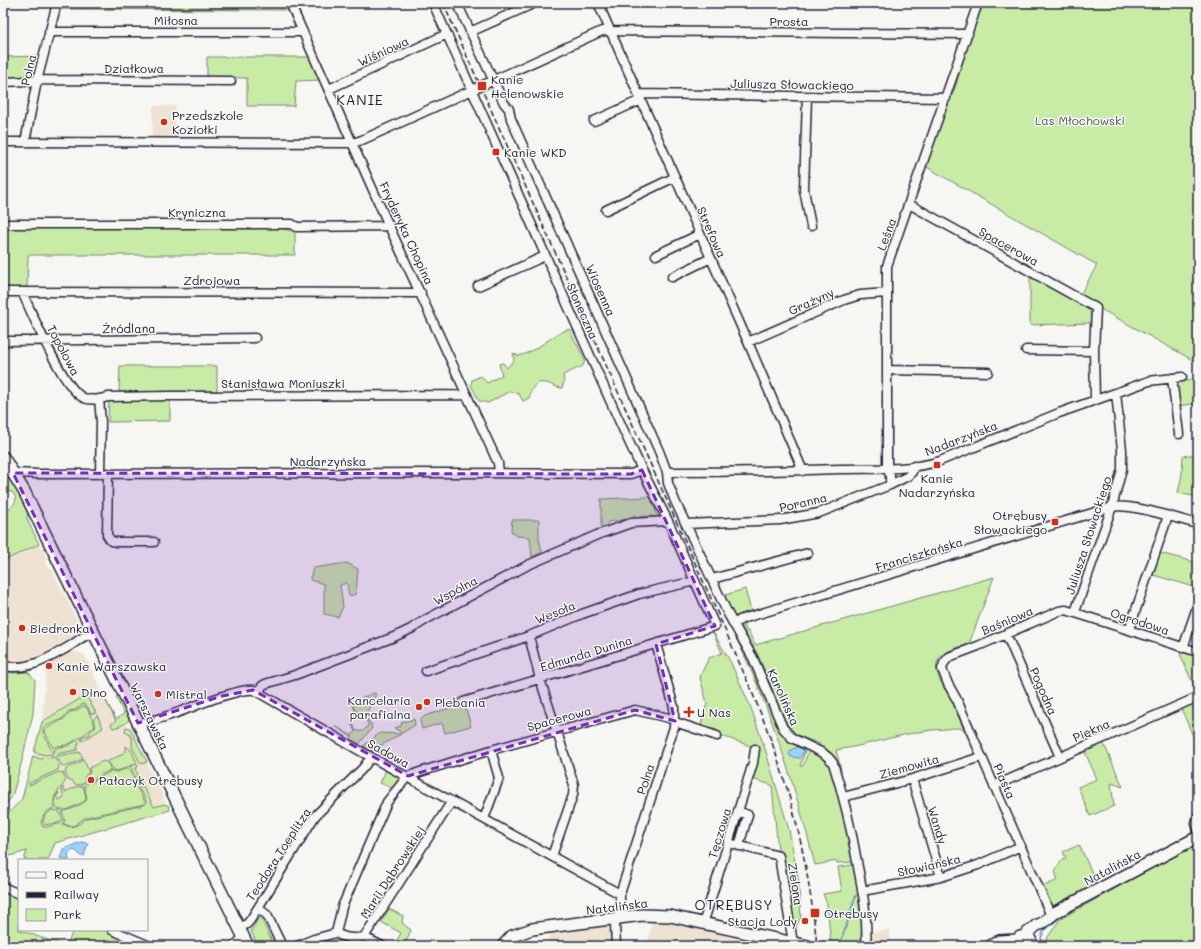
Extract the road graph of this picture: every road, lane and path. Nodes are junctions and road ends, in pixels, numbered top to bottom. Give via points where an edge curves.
1 (57, 3) edge
2 (290, 3) edge
3 (433, 3) edge
4 (457, 3) edge
5 (535, 3) edge
6 (598, 3) edge
7 (978, 3) edge
8 (49, 32) junction
9 (303, 32) junction
10 (470, 32) junction
11 (610, 32) junction
12 (447, 34) junction
13 (968, 34) junction
14 (37, 81) junction
15 (231, 81) dead end
16 (494, 81) junction
17 (3, 82) edge
18 (328, 89) junction
19 (472, 91) junction
20 (639, 97) junction
21 (807, 97) junction
22 (946, 98) junction
23 (594, 121) dead end
24 (3, 142) edge
25 (25, 142) junction
26 (353, 143) junction
27 (675, 177) junction
28 (909, 204) junction
29 (606, 210) dead end
30 (3, 224) edge
31 (389, 226) junction
32 (812, 226) dead end
33 (700, 234) junction
34 (656, 255) dead end
35 (545, 256) junction
36 (711, 258) junction
37 (672, 277) dead end
38 (478, 286) dead end
39 (3, 292) edge
40 (22, 292) junction
41 (421, 293) junction
42 (886, 293) junction
43 (255, 338) dead end
44 (3, 340) edge
45 (45, 341) junction
46 (748, 342) junction
47 (1026, 350) dead end
48 (1094, 351) junction
49 (887, 370) junction
50 (988, 372) dead end
51 (1182, 377) dead end
52 (1172, 378) junction
53 (1116, 393) junction
54 (468, 395) junction
55 (99, 399) junction
56 (1095, 400) junction
57 (1179, 434) dead end
58 (3, 457) edge
59 (914, 466) junction
60 (887, 469) junction
61 (642, 470) junction
62 (803, 471) junction
63 (667, 472) junction
64 (8, 473) edge
65 (104, 473) junction
66 (499, 473) junction
67 (890, 485) junction
68 (1112, 507) junction
69 (1168, 516) junction
70 (668, 521) junction
71 (686, 524) junction
72 (1198, 524) edge
73 (154, 542) dead end
74 (808, 554) dead end
75 (712, 579) junction
76 (695, 581) junction
77 (1198, 604) edge
78 (1075, 612) junction
79 (733, 624) junction
80 (715, 626) joint
81 (1129, 630) junction
82 (95, 634) junction
83 (1006, 634) junction
84 (529, 636) junction
85 (656, 644) junction
86 (1183, 648) junction
87 (1198, 652) edge
88 (949, 657) joint
89 (3, 666) edge
90 (426, 671) dead end
91 (540, 680) junction
92 (259, 692) junction
93 (1198, 697) edge
94 (463, 702) dead end
95 (675, 721) junction
96 (138, 723) junction
97 (556, 731) junction
98 (717, 736) dead end
99 (491, 750) junction
100 (755, 750) dead end
101 (371, 757) junction
102 (981, 757) junction
103 (1060, 757) junction
104 (407, 777) junction
105 (912, 779) junction
106 (994, 786) junction
107 (843, 797) junction
108 (452, 801) junction
109 (738, 811) junction
110 (1198, 816) edge
111 (484, 819) junction
112 (1198, 830) edge
113 (1198, 837) edge
114 (729, 843) junction
115 (739, 846) junction
116 (1021, 846) junction
117 (552, 856) junction
118 (941, 877) junction
119 (3, 887) edge
120 (862, 891) junction
121 (18, 894) edge
122 (620, 894) junction
123 (258, 908) junction
124 (1051, 916) junction
125 (618, 919) junction
126 (703, 924) junction
127 (114, 931) edge
128 (339, 935) junction
129 (244, 937) edge
130 (364, 937) junction
131 (793, 943) junction
132 (1027, 943) edge
133 (150, 946) edge
134 (234, 946) edge
135 (282, 946) edge
136 (297, 946) edge
137 (382, 946) edge
138 (503, 946) edge
139 (616, 946) edge
140 (808, 946) edge
141 (866, 946) edge
142 (992, 946) edge

1 - 8 street, Polna
2 - 9 street, Fryderyka Chopina
3 - 12 street, Słoneczna
4 - 10 street, Wiosenna
5 - 10 street
6 - 11 street, Strefowa
7 - 13 street, Leśna
8 - 9 street, Miłosna
8 - 14 street, Polna
9 - 18 street, Fryderyka Chopina
10 - 16 street, Wiosenna
11 - 13 street, Prosta
11 - 16 street, Prosta via 602,31
11 - 20 street, Strefowa
12 - 18 street, Wiśniowa
12 - 19 street, Słoneczna
13 - 22 street, Leśna
14 - 15 street, Działkowa
14 - 17 street, Działkowa
14 - 25 street, Polna
16 - 19 street, Prosta
16 - 63 street, Wiosenna via 504,102 505,112 511,119
18 - 26 street, Fryderyka Chopina
19 - 26 street, Prosta
19 - 35 street, Słoneczna
20 - 21 street, Juliusza Słowackiego
20 - 23 street
20 - 27 street, Strefowa
21 - 22 street, Juliusza Słowackiego
21 - 32 street via 804,190
22 - 28 street, Leśna
24 - 25 street
25 - 26 street
26 - 31 street, Fryderyka Chopina
27 - 29 street
27 - 33 street, Strefowa
28 - 42 street, Leśna via 888,264
28 - 48 street, Spacerowa via 1096,308
30 - 31 street, Kryniczna
31 - 41 street, Fryderyka Chopina
33 - 34 street
33 - 36 street, Strefowa
35 - 38 street
35 - 61 street, Słoneczna
36 - 37 street
36 - 46 street, Strefowa
39 - 40 street, Zdrojowa
40 - 41 street, Zdrojowa
40 - 45 street, Topolowa
41 - 54 street, Fryderyka Chopina
42 - 46 street, Grażyny via 860,295 844,300
42 - 49 street, Leśna
43 - 45 street, Źródlana
44 - 45 street, Źródlana
45 - 55 street, Topolowa via 75,391 84,398
46 - 62 street, Strefowa
47 - 48 street
48 - 56 street
49 - 50 street
49 - 60 street, Leśna
51 - 52 street, Nadarzyńska
52 - 53 street, Nadarzyńska via 1149,381
52 - 57 street
53 - 56 street, Nadarzyńska
53 - 68 street, Juliusza Słowackiego via 1122,465
54 - 55 street, Stanisława Moniuszki via 176,396
54 - 66 street, Fryderyka Chopina via 498,463
55 - 65 street
56 - 59 street, Nadarzyńska via 940,461
58 - 64 main road, Warszawska
59 - 60 street, Nadarzyńska
59 - 67 street, Poranna via 908,476
60 - 62 street, Nadarzyńska
60 - 67 street, Leśna
61 - 66 street, Nadarzyńska via 631,474
61 - 70 street, Słoneczna
62 - 63 street, Nadarzyńska
63 - 71 street, Karolińska via 668,483
64 - 65 street, Nadarzyńska
64 - 82 main road, Warszawska via 24,491
65 - 66 street, Nadarzyńska
65 - 73 street via 108,539 116,542
67 - 71 street, Poranna via 819,513 780,520
68 - 69 street via 1127,507
68 - 78 street, Juliusza Słowackiego
68 - 79 street, Franciszkańska
69 - 72 street
69 - 81 street
70 - 76 street, Słoneczna
70 - 92 street, Wspólna via 631,523 569,547 528,565 394,637 265,684
71 - 75 street, Karolińska
74 - 75 street
75 - 79 street, Karolińska
76 - 80 street, Słoneczna
76 - 84 street, Wesoła via 639,594
77 - 86 street
78 - 81 street, Ogrodowa
78 - 83 street, Baśniowa via 1061,610
79 - 107 street, Karolińska via 753,658 784,730 794,740 831,759
80 - 85 street, Edmunda Dunina
81 - 86 street, Ogrodowa
82 - 89 street via 86,635 31,666
82 - 96 main road, Warszawska
83 - 88 street, Baśniowa
83 - 103 street, Pogodna
84 - 90 street, Wesoła
84 - 91 street
85 - 91 street, Edmunda Dunina
85 - 95 street, Polna via 674,707
86 - 87 street, Ogrodowa
88 - 102 street, Piasta via 943,664 943,673
91 - 94 street, Edmunda Dunina
91 - 97 street
92 - 96 street, Sadowa via 242,691 222,696
92 - 101 street, Sadowa
93 - 103 street, Piękna
95 - 97 street, Spacerowa via 635,710
95 - 98 street, Spacerowa
95 - 122 street, Polna
96 - 129 main road, Warszawska
97 - 99 street, Spacerowa
97 - 117 street via 574,785 573,795
99 - 104 street, Spacerowa
99 - 111 street via 499,778
100 - 109 street, Tęczowa
101 - 104 street, Sadowa
101 - 123 street, Teodora Toeplitza via 315,816
102 - 105 street, Ziemowita
102 - 106 street, Piasta
103 - 106 street, Piękna
104 - 108 street, Sadowa
104 - 128 street via 387,802 342,907
105 - 107 street, Ziemowita
105 - 118 street, Wandy
106 - 116 street, Piasta
107 - 120 street, Karolińska
108 - 111 street, Sadowa
108 - 130 street, Marii Dąbrowskiej
109 - 114 street, Tęczowa
109 - 115 street via 748,815
110 - 112 street
111 - 117 street, Sadowa
113 - 124 main road, Natalińska
114 - 115 street, Zielona
114 - 126 street, Tęczowa
115 - 131 street, Zielona via 779,856
116 - 118 street, Słowiańska via 978,865
116 - 124 street, Piasta
117 - 122 street, Sadowa
118 - 120 street, Słowiańska
119 - 121 street
120 - 141 street, Karolińska via 867,925
122 - 125 street, Polna via 621,910
123 - 129 street, Teodora Toeplitza
123 - 135 street via 266,914
124 - 132 main road, Natalińska via 1037,924
125 - 126 main road, Natalińska via 656,915
125 - 138 main road, Natalińska via 532,929 512,936
125 - 139 street, Polna via 615,924
126 - 131 main road, Natalińska
127 - 133 street
128 - 130 street, Marii Dąbrowskiej
128 - 136 street, Marii Dąbrowskiej via 314,939
129 - 134 street, Teodora Toeplitza
130 - 137 street
131 - 140 main road, Natalińska
132 - 142 main road, Natalińska via 999,941

